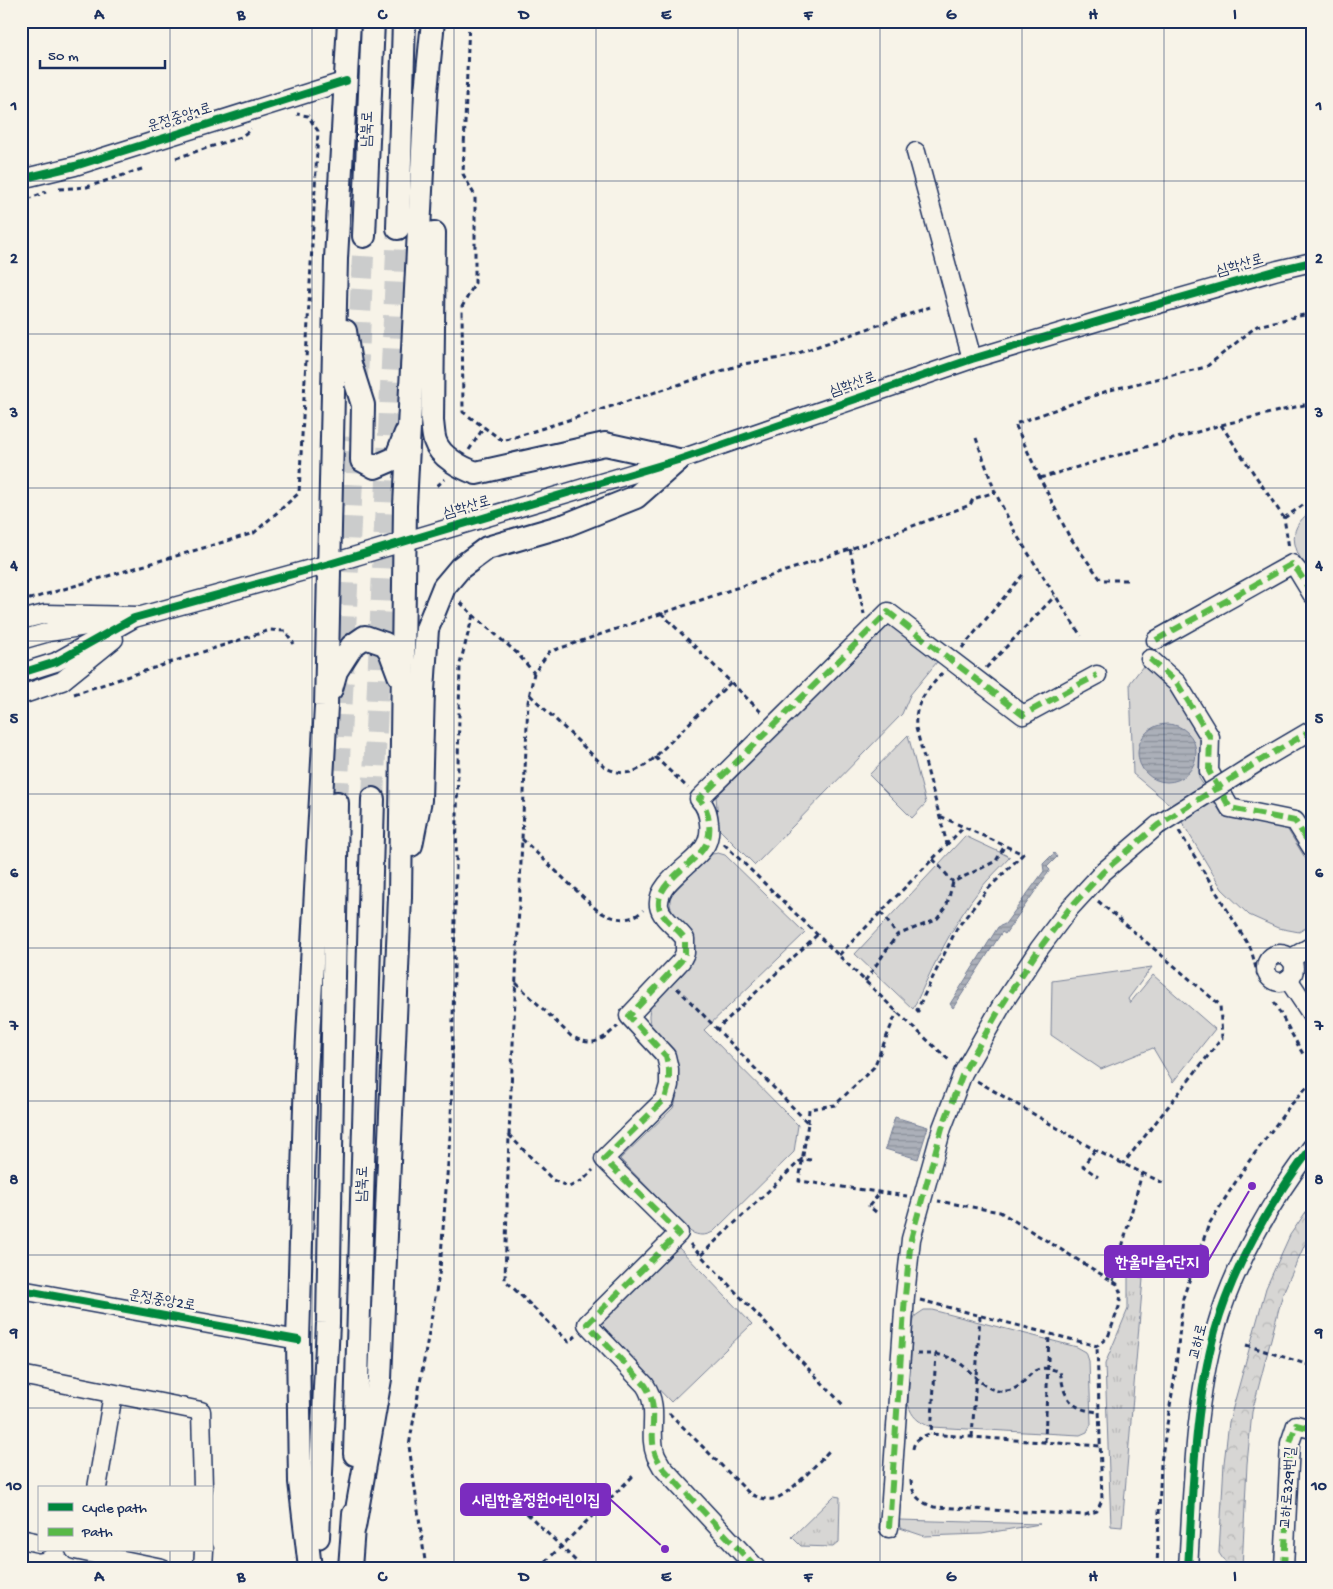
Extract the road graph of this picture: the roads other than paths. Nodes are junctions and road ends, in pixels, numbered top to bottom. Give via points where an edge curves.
1 (349, 21) edge
2 (373, 21) edge
3 (404, 21) edge
4 (433, 21) edge
5 (346, 81) junction
6 (426, 92) junction
7 (916, 152) dead end
8 (21, 179) edge
9 (398, 228) tunnel mouth
10 (364, 236) tunnel mouth
11 (1312, 262) edge
12 (336, 281) junction
13 (972, 359) junction
14 (410, 425) junction
15 (678, 460) junction
16 (404, 541) junction
17 (329, 564) junction
18 (1312, 594) edge
19 (137, 617) junction
20 (22, 619) edge
21 (21, 640) edge
22 (1156, 640) dead end
23 (1150, 658) dead end
24 (21, 673) edge
25 (1097, 675) dead end
26 (403, 685) junction
27 (21, 695) edge
28 (326, 706) junction
29 (1312, 730) edge
30 (373, 799) tunnel mouth
31 (337, 803) tunnel mouth
32 (1312, 848) edge
33 (400, 897) junction
34 (1312, 946) edge
35 (1290, 959) junction
36 (1273, 985) junction
37 (1312, 1016) edge
38 (1312, 1147) edge
39 (21, 1290) edge
40 (298, 1340) junction
41 (21, 1375) edge
42 (113, 1394) junction
43 (1312, 1429) edge
44 (97, 1486) edge
45 (203, 1486) edge
46 (354, 1527) junction
47 (889, 1528) dead end
48 (21, 1540) edge
49 (38, 1543) edge
50 (88, 1552) edge
51 (204, 1552) edge
52 (162, 1568) edge
53 (204, 1568) edge
54 (310, 1568) edge
55 (316, 1568) edge
56 (350, 1568) edge
57 (756, 1568) edge
58 (1188, 1568) edge
59 (1284, 1568) edge

1 - 5 main road
2 - 10 main road, 남북로
3 - 9 main road
4 - 6 main road
5 - 8 street, 운정중앙1로 via 75,166
5 - 12 main road
6 - 14 main road
6 - 15 main road via 434,175 432,421 436,444 458,466 476,473 605,444
7 - 13 street
11 - 13 street, 심학산로
12 - 14 main road via 350,364 363,405 362,460 375,467 396,458
12 - 17 main road
13 - 15 street, 심학산로
14 - 16 main road
15 - 16 street, 심학산로
15 - 33 main road via 636,497 566,525 487,548 460,568 444,587 427,628 420,800
16 - 17 street, 심학산로
16 - 26 main road
17 - 19 street, 심학산로
17 - 28 main road
18 - 22 street via 1292,564
19 - 20 street via 45,614
19 - 21 street
19 - 24 street via 56,662
19 - 27 street via 62,681
23 - 32 street via 1177,683 1210,737 1209,771 1230,808 1295,821
25 - 57 street via 1022,715 888,612 699,799 706,806 709,830 705,846 659,898 659,908 664,917 685,939 685,953 629,1016 666,1056 669,1086 665,1099 604,1159 679,1233 587,1324 651,1394 656,1456 662,1467
26 - 28 main road via 386,644 365,637 352,646 336,671
26 - 33 main road
28 - 40 main road via 306,1074
29 - 47 street, bridge via 1158,825 1103,872 1039,949 963,1073 942,1128 911,1239
30 - 46 main road, 남북로
31 - 55 main road via 328,1323
33 - 46 main road via 380,1379
34 - 35 street
35 - 36 street via 1294,970
35 - 36 street via 1280,954 1268,961 1268,974
36 - 37 street
38 - 58 street, 교하로 via 1273,1203 1249,1247 1215,1330 1195,1448
39 - 40 street, 운정중앙2로
40 - 54 main road via 300,1482
41 - 42 street
42 - 44 street
42 - 45 street via 200,1411
43 - 59 street, 교하로329번길 via 1296,1425 1290,1443
46 - 56 main road, 남북로
48 - 49 street
50 - 52 street
51 - 53 street

